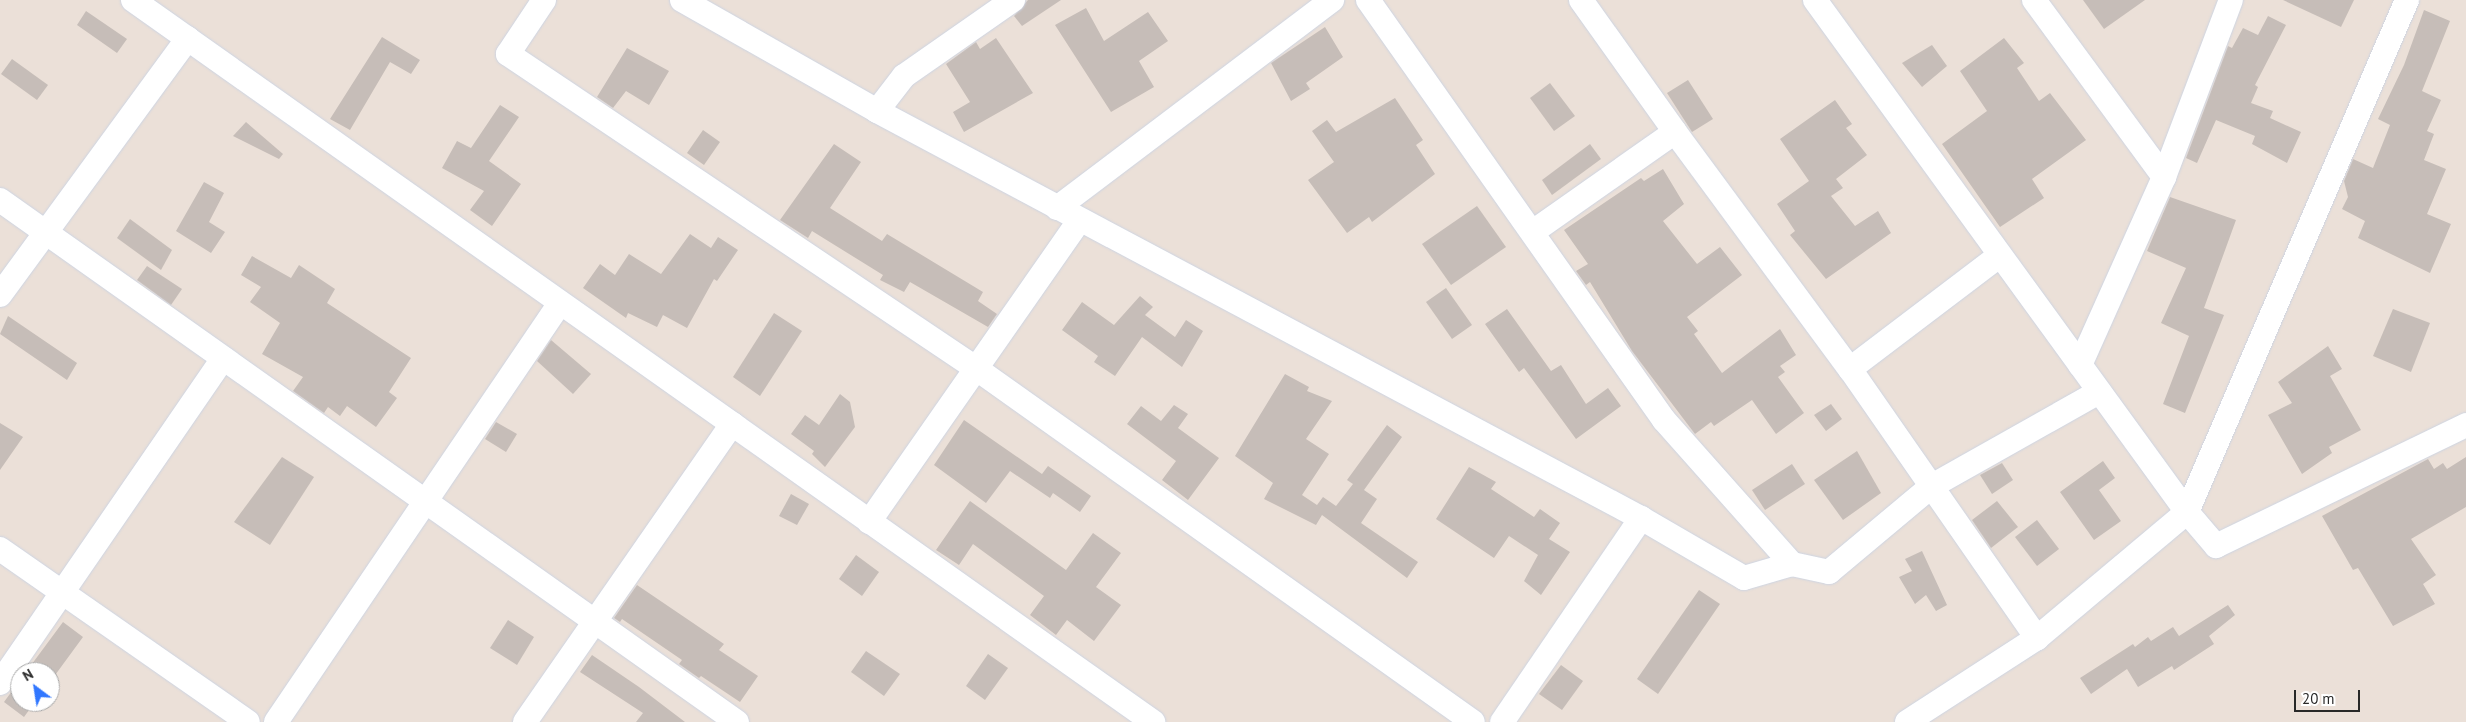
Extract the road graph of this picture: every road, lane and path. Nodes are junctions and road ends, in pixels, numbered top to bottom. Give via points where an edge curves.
1 (133, 0) edge
2 (544, 0) edge
3 (1012, 0) edge
4 (1332, 0) edge
5 (1368, 0) edge
6 (1581, 0) edge
7 (1815, 0) edge
8 (2034, 0) edge
9 (2231, 0) edge
10 (2407, 0) edge
11 (696, 3) edge
12 (188, 38) junction
13 (877, 111) junction
14 (1675, 132) junction
15 (2164, 177) junction
16 (0, 200) edge
17 (1057, 208) junction
18 (1080, 220) junction
19 (45, 231) junction
20 (1534, 231) junction
21 (2000, 255) junction
22 (0, 295) edge
23 (560, 303) junction
24 (223, 358) junction
25 (2080, 365) junction
26 (974, 367) junction
27 (1850, 369) junction
28 (2099, 392) junction
29 (732, 424) junction
30 (2466, 425) edge
31 (1932, 486) junction
32 (424, 502) junction
33 (2187, 512) junction
34 (1641, 518) junction
35 (869, 522) junction
36 (0, 549) edge
37 (1792, 564) junction
38 (63, 593) junction
39 (595, 620) junction
40 (2037, 638) junction
41 (0, 683) edge
42 (248, 722) edge
43 (276, 722) edge
44 (525, 722) edge
45 (737, 722) edge
46 (1153, 722) edge
47 (1472, 722) edge
48 (1502, 722) edge
49 (1907, 722) edge

1 - 12 street
2 - 26 street via 508,54
3 - 13 street via 904,76
4 - 17 street
5 - 20 street
6 - 14 street
7 - 21 street
8 - 15 street
9 - 15 street
10 - 33 street
11 - 13 street
12 - 19 street
12 - 23 street
13 - 17 street
14 - 20 street
14 - 27 street
15 - 25 street
16 - 19 street
17 - 18 street
18 - 26 street
18 - 34 street
19 - 22 street
19 - 24 street
20 - 37 street via 1664,420
21 - 25 street
21 - 27 street
23 - 29 street
23 - 32 street
24 - 32 street
24 - 38 street
25 - 28 street
26 - 35 street
26 - 47 street
27 - 31 street
28 - 31 street
28 - 33 street
29 - 35 street
29 - 39 street
30 - 33 street via 2216,546
31 - 37 street via 1829,572
31 - 40 street
32 - 39 street
32 - 43 street
33 - 40 street
34 - 37 street via 1744,578
34 - 48 street
35 - 46 street
36 - 38 street
38 - 41 street
38 - 42 street
39 - 44 street
39 - 45 street
40 - 49 street

